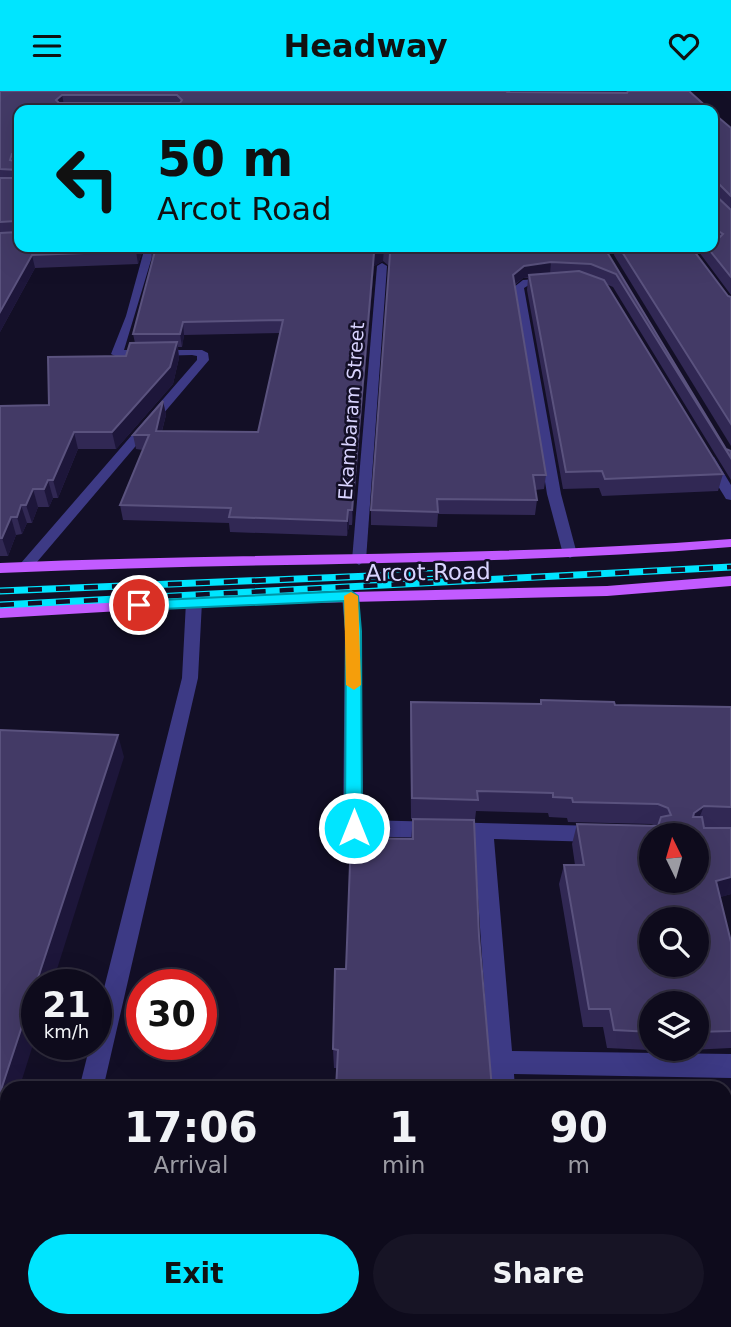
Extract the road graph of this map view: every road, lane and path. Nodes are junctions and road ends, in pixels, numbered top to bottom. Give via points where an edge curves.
1 (152, 252) edge
2 (628, 252) edge
3 (690, 252) edge
4 (606, 255) edge
5 (694, 257) edge
6 (382, 266) edge
7 (559, 281) edge
8 (703, 450) edge
9 (731, 496) edge
10 (731, 543) edge
11 (570, 554) junction
12 (359, 560) junction
13 (26, 566) junction
14 (0, 568) edge
15 (731, 580) edge
16 (351, 596) junction
17 (194, 602) junction
18 (0, 613) edge
19 (483, 831) junction
20 (612, 834) edge
21 (502, 1062) junction
22 (731, 1066) edge
23 (93, 1081) edge
24 (503, 1081) edge

1 - 13 street via 117,353 192,352 202,353 203,360
2 - 4 street
3 - 5 street
6 - 12 street, Ekambaram Street
7 - 11 street via 533,281 519,287 554,493
8 - 9 street
10 - 11 main road, Arcot Road
11 - 12 main road, Arcot Road
12 - 13 main road, Arcot Road
13 - 14 main road, Arcot Road
15 - 16 main road, Arcot Road via 607,591
16 - 17 main road, Arcot Road
16 - 19 street via 354,828
17 - 18 main road, Arcot Road
17 - 23 street via 190,678
19 - 20 street
19 - 21 street
21 - 22 street
21 - 24 street

